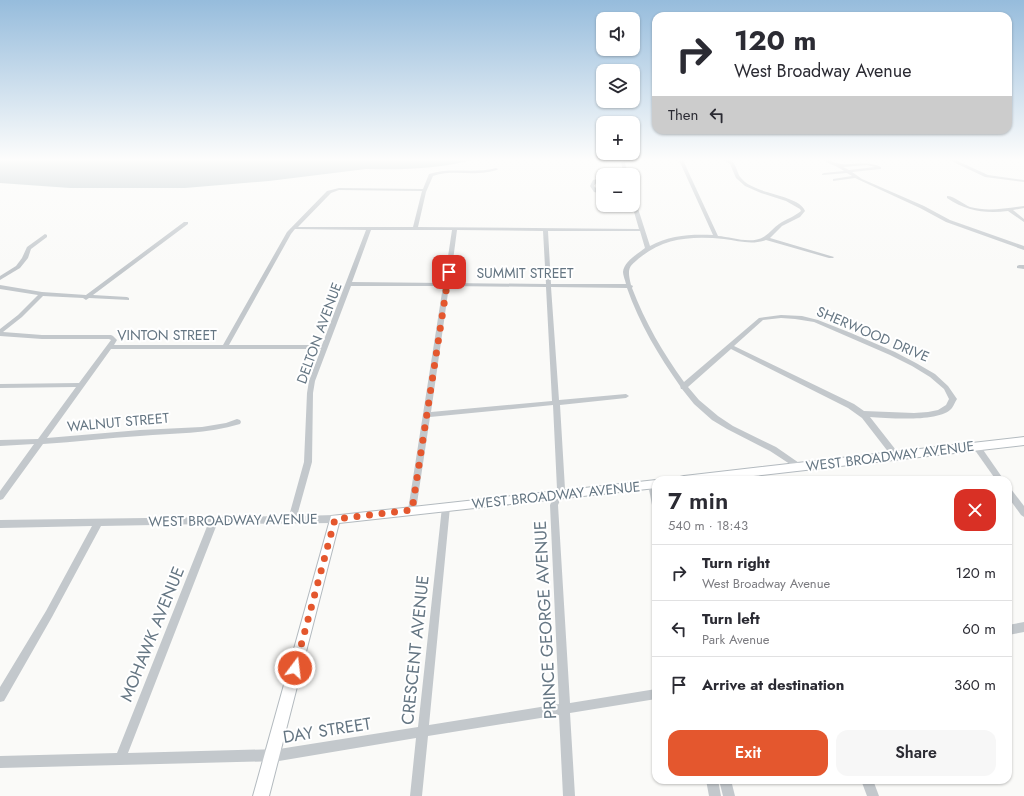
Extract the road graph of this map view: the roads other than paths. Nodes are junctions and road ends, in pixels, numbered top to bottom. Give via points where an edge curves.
1 (327, 195) edge
2 (424, 195) edge
3 (697, 195) edge
4 (773, 195) edge
5 (894, 195) edge
6 (949, 197) dead end
7 (1024, 207) edge
8 (1009, 209) junction
9 (637, 212) edge
10 (1024, 221) edge
11 (186, 223) dead end
12 (293, 228) junction
13 (369, 229) junction
14 (415, 229) junction
15 (455, 229) junction
16 (545, 229) junction
17 (642, 230) junction
18 (45, 236) dead end
19 (717, 238) junction
20 (766, 238) junction
21 (1024, 248) edge
22 (648, 249) junction
23 (831, 257) dead end
24 (0, 278) edge
25 (349, 284) junction
26 (447, 285) junction
27 (548, 286) junction
28 (630, 286) junction
29 (0, 287) edge
30 (42, 294) junction
31 (86, 298) junction
32 (127, 299) dead end
33 (0, 333) edge
34 (730, 346) junction
35 (109, 347) junction
36 (325, 347) junction
37 (225, 348) junction
38 (82, 385) junction
39 (0, 386) edge
40 (683, 387) junction
41 (626, 396) dead end
42 (556, 403) junction
43 (863, 414) junction
44 (427, 415) junction
45 (237, 422) dead end
46 (1024, 441) edge
47 (40, 442) junction
48 (0, 443) edge
49 (976, 446) junction
50 (896, 456) junction
51 (799, 467) junction
52 (756, 476) edge
53 (997, 476) edge
54 (652, 484) edge
55 (559, 494) junction
56 (0, 496) edge
57 (1012, 496) edge
58 (446, 507) junction
59 (412, 510) junction
60 (1024, 513) edge
61 (292, 519) junction
62 (335, 519) junction
63 (214, 520) junction
64 (99, 522) junction
65 (0, 524) edge
66 (1024, 627) edge
67 (1012, 629) edge
68 (652, 695) edge
69 (0, 697) edge
70 (564, 710) junction
71 (423, 732) junction
72 (272, 755) junction
73 (120, 759) junction
74 (0, 762) edge
75 (713, 784) edge
76 (726, 784) edge
77 (868, 784) edge
78 (261, 796) edge
79 (416, 796) edge
80 (569, 796) edge
81 (715, 796) edge
82 (728, 796) edge
83 (872, 796) edge

1 - 12 street
2 - 14 street
3 - 19 street
4 - 20 street via 802,208 803,211 799,216 780,224
5 - 21 street via 948,221
6 - 8 street via 963,206 978,211
7 - 8 street
8 - 10 street
9 - 17 street
11 - 31 street
12 - 13 street
12 - 37 street
13 - 14 street
13 - 25 street, DELTON AVENUE
14 - 15 street
15 - 16 street
15 - 26 street
16 - 17 street
16 - 27 street, PRINCE GEORGE AVENUE
17 - 22 street
18 - 24 street via 29,248 18,267
19 - 20 street via 752,241
19 - 22 street via 679,238
20 - 23 street
22 - 28 street via 628,266 626,274
25 - 26 street, SUMMIT STREET
25 - 36 street, DELTON AVENUE
26 - 27 street, SUMMIT STREET
26 - 44 street
27 - 28 street, SUMMIT STREET
27 - 42 street, PRINCE GEORGE AVENUE
28 - 40 street via 650,333
29 - 30 street
30 - 31 street
30 - 33 street
31 - 32 street
33 - 35 street, VINTON STREET via 42,337 111,338 114,340
34 - 40 street, SHERWOOD DRIVE
34 - 43 street, SHERWOOD DRIVE
34 - 43 street, SHERWOOD DRIVE via 761,320 787,317 816,321 921,367 946,386 953,399 947,410 934,414
35 - 37 street, VINTON STREET
35 - 38 street
36 - 37 street, VINTON STREET
36 - 61 street, DELTON AVENUE via 310,392 308,462
38 - 39 street
38 - 47 street
40 - 51 street via 715,418
41 - 42 street
42 - 44 street
42 - 55 street, PRINCE GEORGE AVENUE via 561,489
43 - 50 street, SHERWOOD DRIVE
44 - 59 street
45 - 47 street, WALNUT STREET via 220,427
46 - 49 main road, WEST BROADWAY AVENUE
47 - 48 street, WALNUT STREET
47 - 56 street
49 - 50 main road, WEST BROADWAY AVENUE
49 - 53 street
50 - 51 main road, WEST BROADWAY AVENUE
51 - 52 main road, WEST BROADWAY AVENUE
54 - 55 main road, WEST BROADWAY AVENUE
55 - 58 main road, WEST BROADWAY AVENUE
55 - 70 street, PRINCE GEORGE AVENUE via 554,505
57 - 60 street
58 - 59 main road, WEST BROADWAY AVENUE
58 - 71 street, CRESCENT AVENUE
59 - 62 main road, WEST BROADWAY AVENUE
61 - 62 street, WEST BROADWAY AVENUE
61 - 63 street, WEST BROADWAY AVENUE
62 - 72 main road
63 - 64 street, WEST BROADWAY AVENUE
63 - 73 street, MOHAWK AVENUE
64 - 65 street, WEST BROADWAY AVENUE
64 - 69 street
66 - 67 street
68 - 70 street, DAY STREET
70 - 71 street, DAY STREET
70 - 80 street, PRINCE GEORGE AVENUE
71 - 72 street, DAY STREET
71 - 79 street, CRESCENT AVENUE
72 - 73 street, DAY STREET
72 - 78 main road
73 - 74 street, DAY STREET
75 - 81 street
76 - 82 street
77 - 83 street

